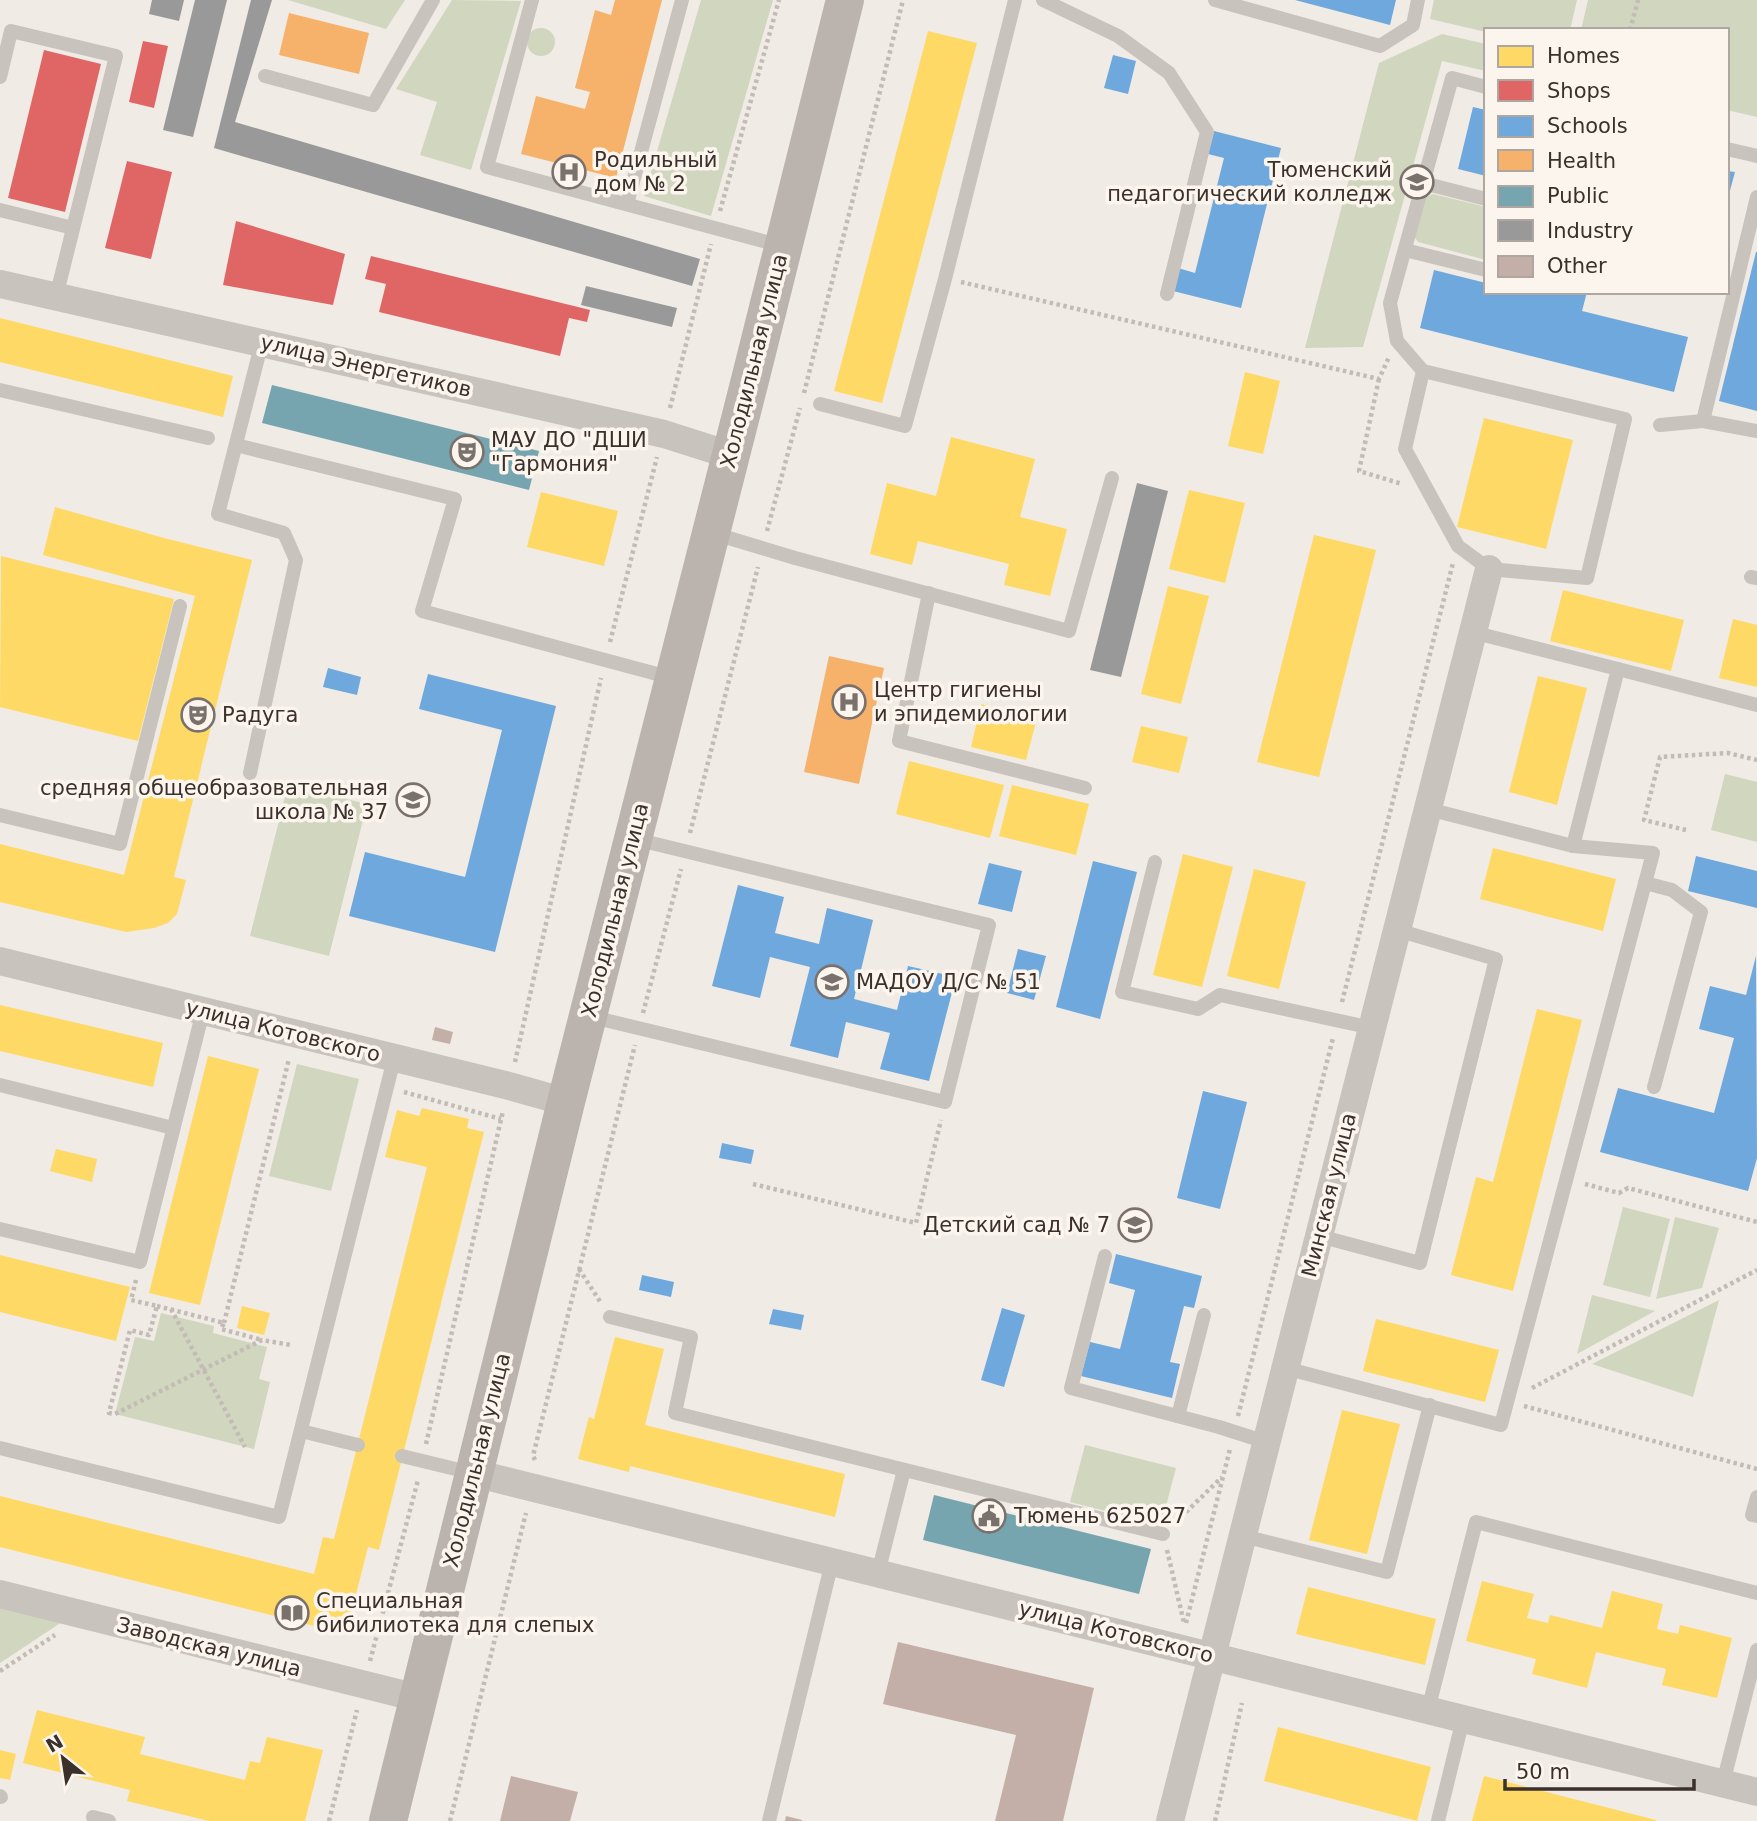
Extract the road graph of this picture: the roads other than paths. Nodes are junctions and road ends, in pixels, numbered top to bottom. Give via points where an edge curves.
1 (433, 0) edge
2 (532, 0) edge
3 (682, 0) edge
4 (845, 0) edge
5 (1015, 0) edge
6 (1043, 0) edge
7 (1215, 0) edge
8 (1418, 0) edge
9 (265, 76) dead end
10 (0, 77) edge
11 (1484, 86) edge
12 (1729, 149) edge
13 (1757, 156) edge
14 (1423, 183) junction
15 (1757, 197) edge
16 (1484, 198) edge
17 (627, 204) junction
18 (0, 210) edge
19 (73, 228) junction
20 (783, 247) junction
21 (1405, 250) junction
22 (1484, 270) edge
23 (0, 285) edge
24 (1167, 295) dead end
25 (56, 297) junction
26 (262, 342) junction
27 (1423, 371) junction
28 (0, 390) edge
29 (820, 404) dead end
30 (1703, 421) junction
31 (1660, 425) dead end
32 (1757, 431) edge
33 (208, 438) dead end
34 (236, 445) junction
35 (730, 455) junction
36 (1112, 478) dead end
37 (711, 533) junction
38 (1489, 569) junction
39 (929, 593) junction
40 (180, 606) dead end
41 (1472, 632) junction
42 (1618, 669) junction
43 (674, 679) junction
44 (1757, 705) edge
45 (250, 772) dead end
46 (1085, 788) dead end
47 (1428, 809) junction
48 (0, 815) edge
49 (634, 839) junction
50 (1573, 846) junction
51 (1155, 862) dead end
52 (1645, 883) junction
53 (1397, 930) junction
54 (0, 961) edge
55 (202, 1011) junction
56 (588, 1016) junction
57 (1372, 1028) junction
58 (394, 1059) junction
59 (0, 1085) edge
60 (1654, 1087) dead end
61 (566, 1102) junction
62 (173, 1128) junction
63 (0, 1228) edge
64 (1319, 1236) junction
65 (1105, 1256) dead end
66 (1204, 1315) dead end
67 (610, 1317) road end
68 (1285, 1368) junction
69 (1430, 1405) junction
70 (1178, 1416) junction
71 (301, 1431) junction
72 (1266, 1442) junction
73 (358, 1445) dead end
74 (0, 1448) edge
75 (402, 1456) dead end
76 (904, 1470) junction
77 (474, 1473) junction
78 (1757, 1497) edge
79 (1757, 1516) edge
80 (1163, 1534) road end
81 (1243, 1536) junction
82 (832, 1562) junction
83 (878, 1573) junction
84 (1757, 1593) edge
85 (0, 1594) edge
86 (1757, 1650) edge
87 (1212, 1656) junction
88 (418, 1698) junction
89 (1428, 1710) junction
90 (1464, 1719) junction
91 (1723, 1783) junction
92 (1757, 1792) edge
93 (93, 1817) dead end
94 (109, 1821) edge
95 (387, 1821) edge
96 (769, 1821) edge
97 (1170, 1821) edge
98 (1438, 1821) edge

1 - 9 lane via 373,105
2 - 17 lane via 487,167
3 - 17 lane
4 - 20 street, Холодильная улица
5 - 29 lane via 905,426
6 - 24 lane via 1118,36 1169,73 1208,132
7 - 8 lane via 1380,46 1413,25
10 - 19 lane via 12,31 116,56
11 - 14 lane via 1452,78
12 - 13 lane
14 - 16 lane
14 - 21 lane
15 - 30 lane
17 - 20 lane
18 - 19 lane
19 - 25 lane
20 - 35 street, Холодильная улица
21 - 22 lane
21 - 27 lane via 1390,303 1397,341
23 - 25 street, улица Энергетиков
25 - 26 street, улица Энергетиков
26 - 34 lane
26 - 35 street, улица Энергетиков via 663,434
27 - 38 lane via 1405,449 1458,547
27 - 38 lane via 1625,419 1587,578
28 - 33 lane
30 - 31 lane
30 - 32 lane
34 - 43 lane via 455,499 422,611
34 - 45 lane via 218,514 284,533 296,560
35 - 37 street, Холодильная улица
36 - 39 lane via 1069,631
37 - 39 lane
37 - 43 street, Холодильная улица
38 - 41 street, Минская улица
39 - 46 lane via 899,741
40 - 48 lane via 120,844
41 - 42 lane
41 - 47 street, Минская улица
42 - 44 lane
42 - 50 lane
43 - 49 street, Холодильная улица
47 - 50 lane
47 - 53 street, Минская улица
49 - 56 street, Холодильная улица
49 - 56 lane via 989,925 945,1102
50 - 52 lane via 1653,853
51 - 57 lane via 1122,992 1198,1009 1220,995
52 - 60 lane via 1672,890 1701,912
52 - 69 lane via 1500,1425
53 - 57 street, Минская улица
53 - 64 lane via 1496,958 1420,1263
54 - 55 street, улица Котовского
55 - 58 street, улица Котовского
55 - 62 lane
56 - 61 street, Холодильная улица
57 - 64 street, Минская улица
58 - 61 street, улица Котовского
58 - 71 lane
59 - 62 lane
61 - 77 street, Холодильная улица
62 - 63 lane via 140,1262
64 - 68 street, Минская улица
65 - 70 lane via 1071,1388
66 - 70 lane
67 - 76 lane via 691,1337 675,1413
68 - 69 lane
68 - 72 street, Минская улица
69 - 81 lane via 1387,1572
70 - 72 lane
71 - 73 lane
71 - 74 lane via 279,1517
72 - 81 street, Минская улица
75 - 77 lane
76 - 80 lane
76 - 83 lane
77 - 82 street, улица Котовского
77 - 88 street, Холодильная улица
78 - 79 lane via 1752,1515
81 - 87 street, Минская улица
82 - 83 street, улица Котовского
82 - 96 lane
83 - 87 street, улица Котовского
84 - 89 lane via 1476,1522
85 - 88 street, Заводская улица
86 - 91 lane
87 - 89 street, улица Котовского
87 - 97 street, Минская улица
88 - 95 street, Холодильная улица
89 - 90 street, улица Котовского
90 - 91 street, улица Котовского
90 - 98 lane
91 - 92 street, улица Котовского
93 - 94 lane

